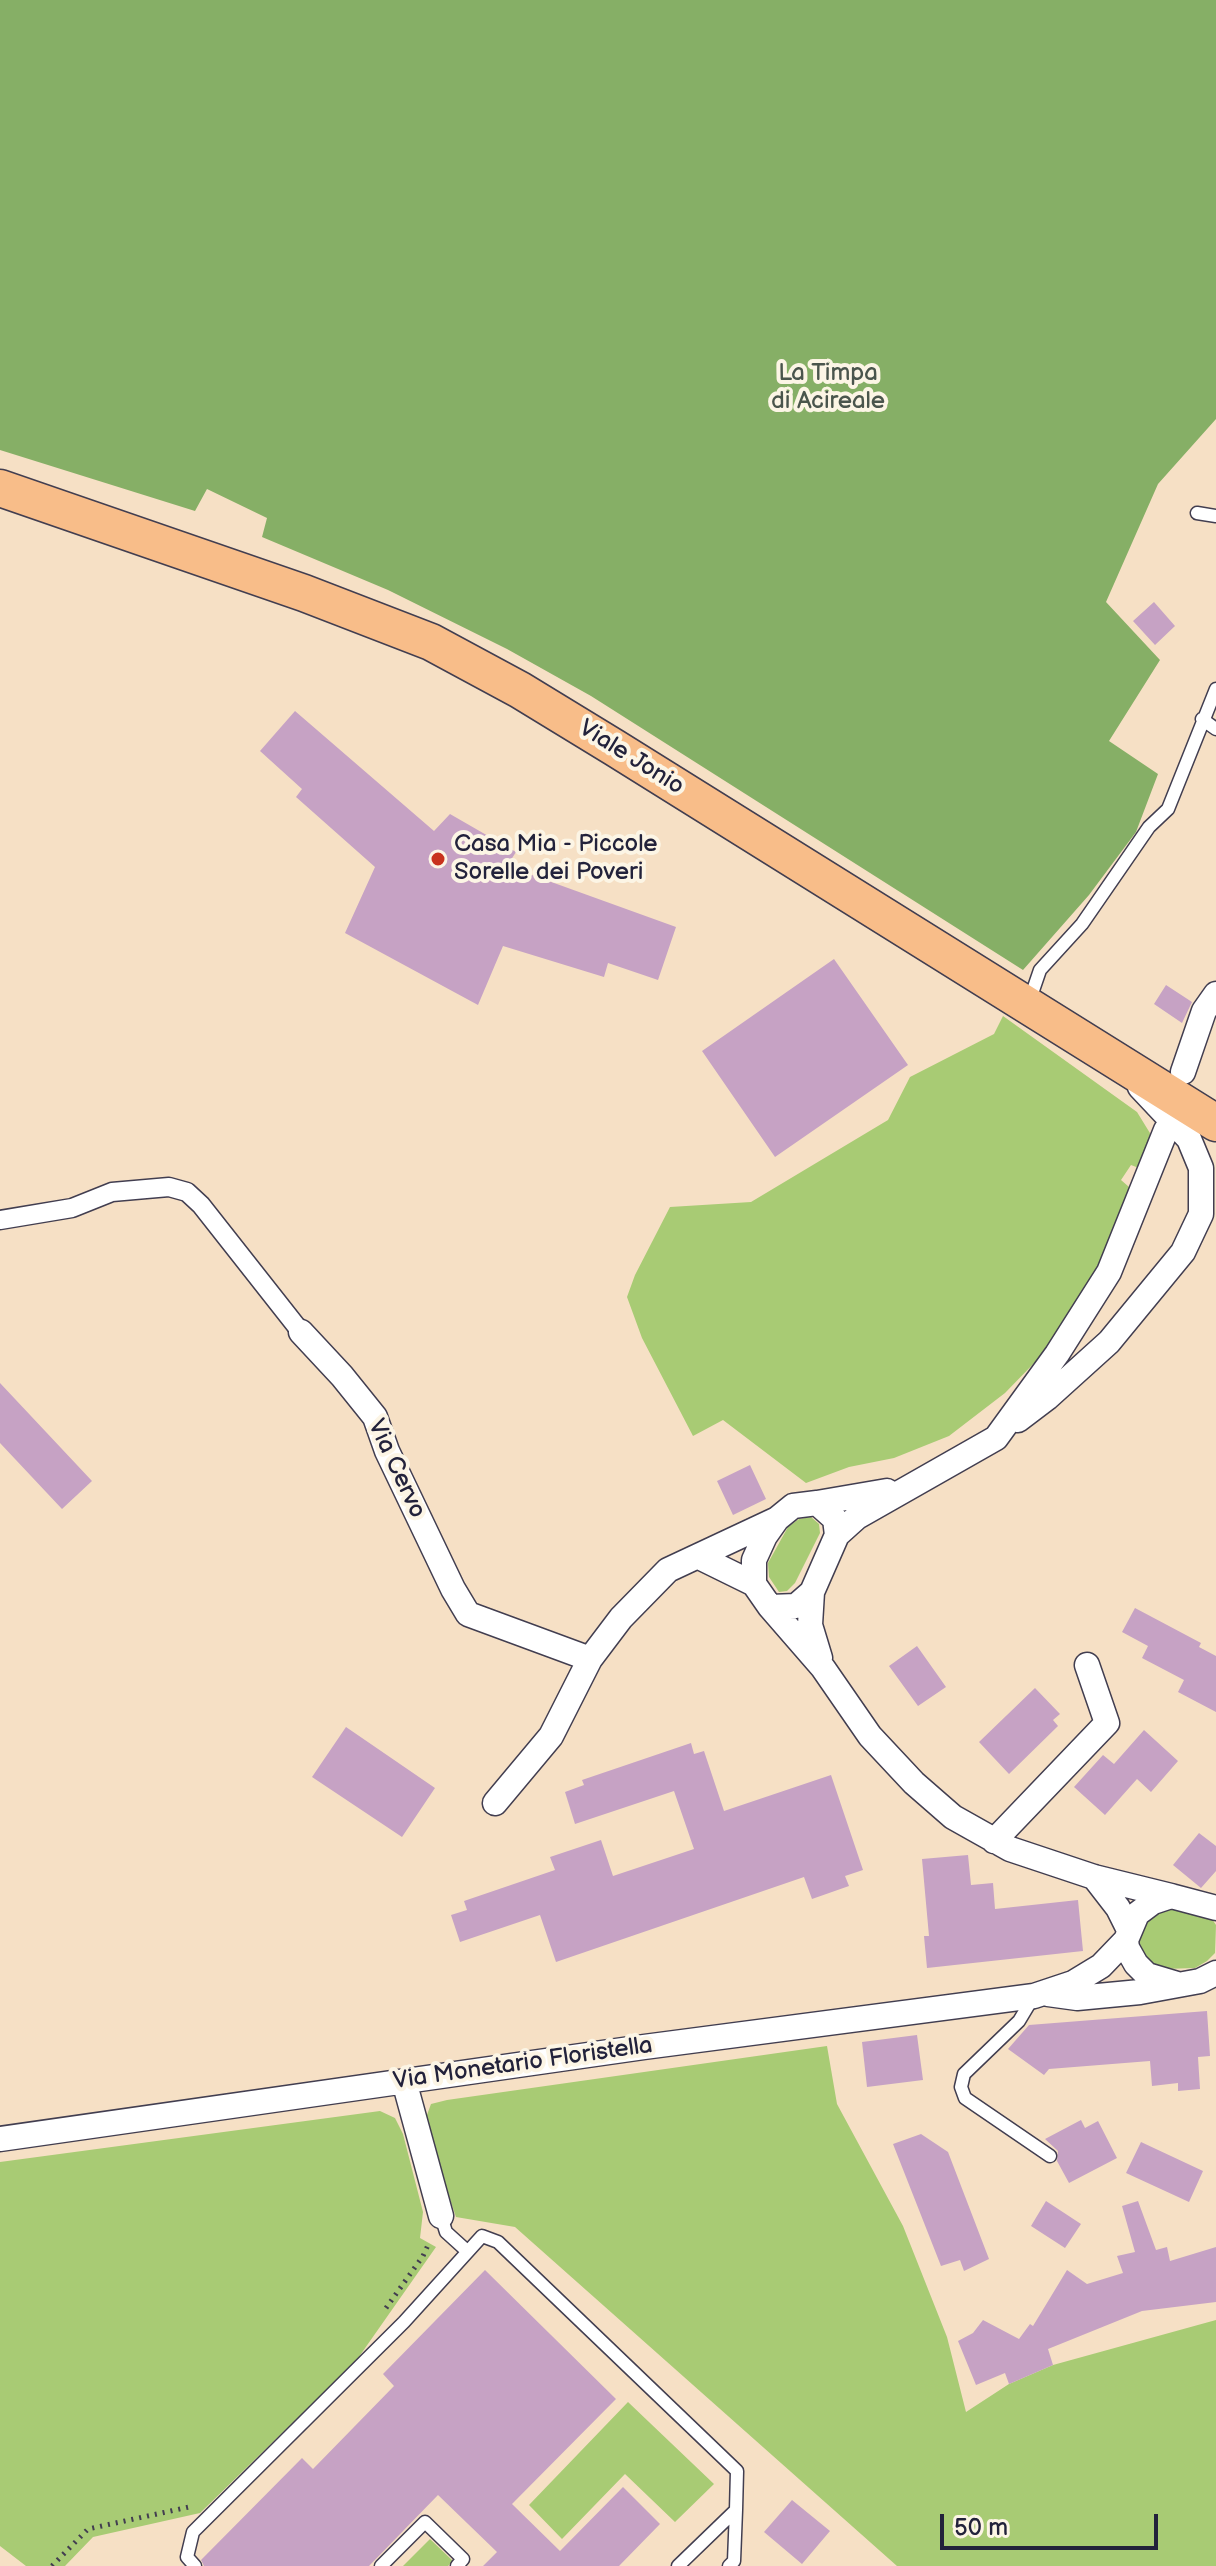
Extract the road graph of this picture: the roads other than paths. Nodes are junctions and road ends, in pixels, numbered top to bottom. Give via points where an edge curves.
1 (0, 488) edge
2 (1197, 513) dead end
3 (1216, 516) edge
4 (1216, 689) edge
5 (1202, 719) junction
6 (1216, 729) edge
7 (1216, 994) edge
8 (1028, 1005) junction
9 (1111, 1056) junction
10 (1183, 1072) dead end
11 (1216, 1123) edge
12 (1166, 1130) dead end
13 (0, 1220) edge
14 (301, 1332) joint
15 (996, 1438) junction
16 (905, 1488) junction
17 (817, 1503) junction
18 (777, 1519) junction
19 (837, 1535) junction
20 (699, 1557) junction
21 (754, 1584) junction
22 (812, 1592) junction
23 (770, 1607) junction
24 (590, 1659) junction
25 (1087, 1665) dead end
26 (823, 1668) junction
27 (495, 1803) dead end
28 (994, 1841) junction
29 (1094, 1877) junction
30 (1171, 1896) junction
31 (1216, 1908) edge
32 (1127, 1935) junction
33 (1216, 1973) edge
34 (1178, 1984) junction
35 (1040, 1994) junction
36 (404, 2081) junction
37 (0, 2139) edge
38 (1050, 2156) dead end
39 (441, 2216) joint
40 (467, 2251) junction
41 (736, 2510) junction
42 (195, 2566) edge
43 (381, 2566) edge
44 (457, 2566) edge
45 (678, 2566) edge
46 (729, 2566) edge

1 - 8 main road, Viale Jonio via 431,642 547,707
2 - 3 lane
4 - 5 lane
5 - 6 lane
5 - 8 lane via 1168,809 1149,827 1082,924 1040,970
7 - 10 street via 1204,1011
8 - 9 main road, Viale Jonio
9 - 11 main road, Viale Jonio
9 - 15 street via 1189,1139 1201,1168 1201,1214 1183,1252 1109,1342
12 - 15 street via 1109,1272
13 - 14 street, Via Cervo via 72,1208 112,1192 169,1187 187,1192
14 - 24 street, Via Cervo via 375,1417 468,1614
15 - 16 street
16 - 17 street
16 - 19 street
17 - 18 street via 793,1506
17 - 19 street via 835,1519
18 - 20 street
18 - 21 street via 754,1560
19 - 22 street
20 - 21 street
20 - 24 street via 668,1570
21 - 23 street
22 - 23 street via 796,1606
22 - 26 street via 810,1625
23 - 26 street
24 - 27 street via 551,1736
25 - 28 street via 1107,1723
26 - 28 street via 870,1736 914,1783 953,1817
28 - 29 street
29 - 30 street
29 - 32 street via 1118,1908
30 - 31 street
30 - 32 street via 1137,1914
32 - 34 street via 1127,1948 1147,1975
32 - 35 street via 1101,1966
33 - 34 street
34 - 35 street via 1077,1998
35 - 36 street, Via Monetario Floristella
35 - 38 lane via 964,2074 961,2087 965,2098
36 - 37 street, Via Monetario Floristella
36 - 39 street
39 - 40 lane via 446,2232
40 - 41 lane via 482,2236 498,2242 737,2471
40 - 42 lane via 404,2322 193,2532 187,2557
41 - 45 lane
41 - 46 lane via 734,2561
43 - 44 lane via 425,2522 463,2559

